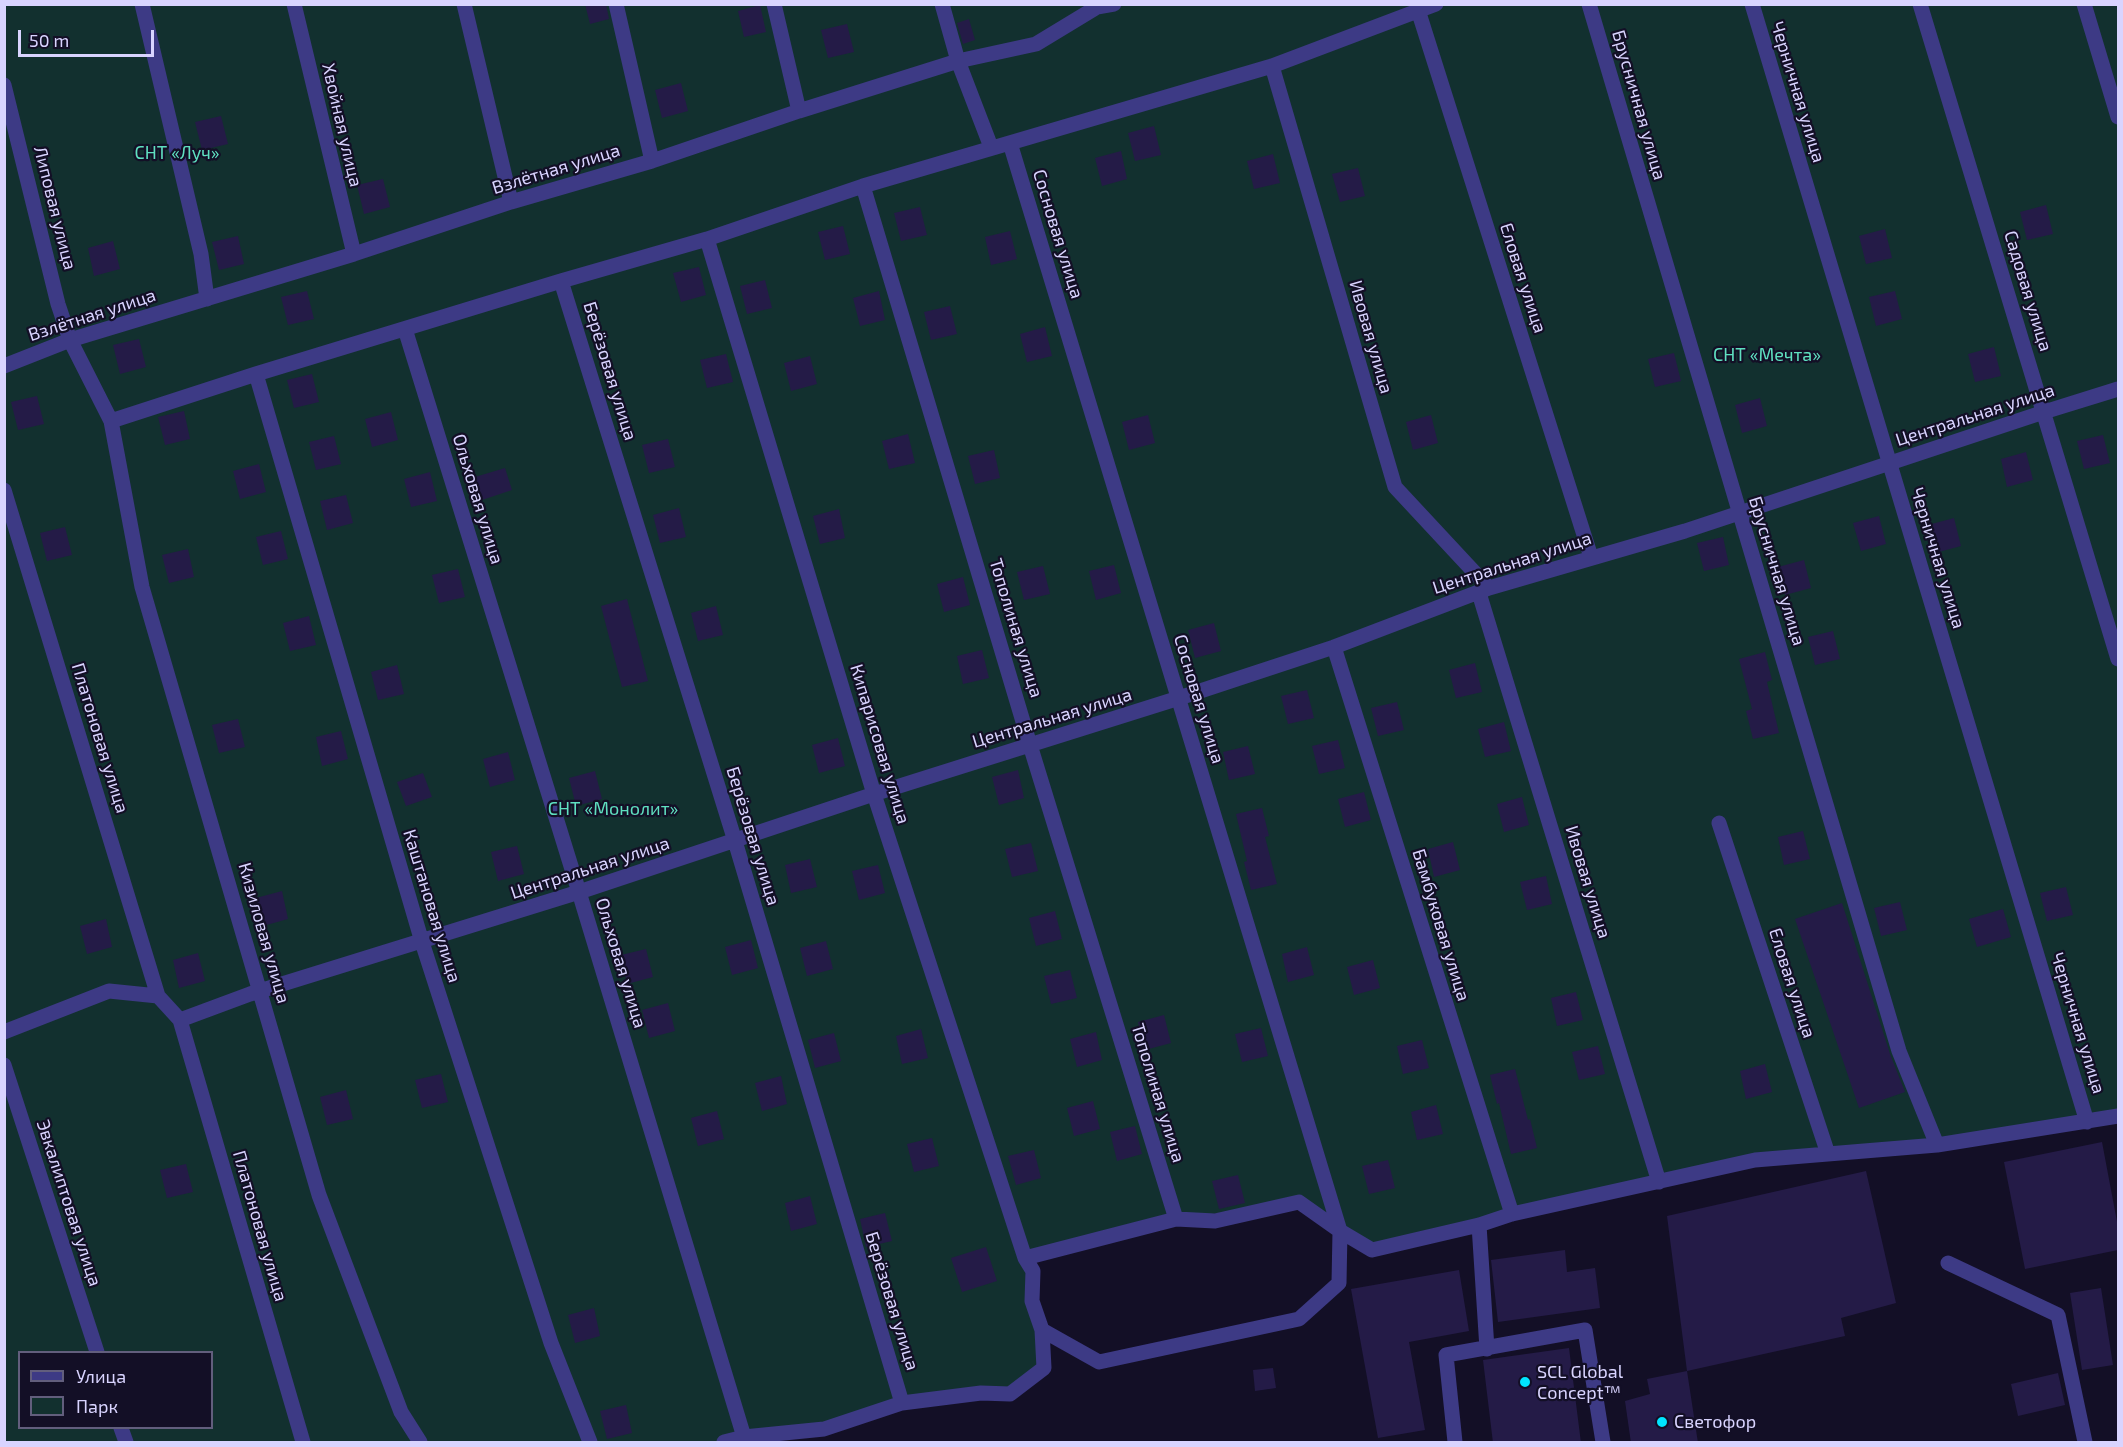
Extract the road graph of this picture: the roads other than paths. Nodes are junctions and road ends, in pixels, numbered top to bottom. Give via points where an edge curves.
1 (142, 4) edge
2 (294, 4) edge
3 (464, 4) edge
4 (616, 4) edge
5 (774, 4) edge
6 (942, 4) edge
7 (1114, 4) edge
8 (1436, 4) edge
9 (1589, 4) edge
10 (1752, 4) edge
11 (1920, 4) edge
12 (2084, 4) edge
13 (1097, 6) edge
14 (1418, 10) junction
15 (958, 61) junction
16 (1272, 66) junction
17 (4, 85) edge
18 (799, 111) junction
19 (2118, 117) edge
20 (1010, 143) junction
21 (991, 147) junction
22 (652, 161) junction
23 (863, 186) junction
24 (511, 202) junction
25 (707, 239) junction
26 (354, 254) junction
27 (561, 281) junction
28 (207, 299) junction
29 (405, 329) junction
30 (70, 340) junction
31 (4, 366) edge
32 (256, 374) junction
33 (2118, 389) edge
34 (2044, 412) junction
35 (111, 421) junction
36 (1890, 464) junction
37 (4, 490) edge
38 (1739, 513) junction
39 (1591, 557) junction
40 (1484, 590) junction
41 (1334, 647) junction
42 (2118, 658) edge
43 (1179, 698) junction
44 (1030, 745) junction
45 (874, 794) junction
46 (1719, 823) dead end
47 (735, 840) junction
48 (579, 892) junction
49 (422, 942) junction
50 (260, 991) junction
51 (158, 996) junction
52 (180, 1020) junction
53 (4, 1032) edge
54 (4, 1065) edge
55 (2118, 1116) edge
56 (2087, 1122) junction
57 (1937, 1145) junction
58 (1828, 1154) junction
59 (1659, 1182) junction
60 (1512, 1214) junction
61 (1176, 1219) junction
62 (1479, 1225) junction
63 (1340, 1230) junction
64 (1025, 1258) junction
65 (1948, 1263) dead end
66 (1042, 1330) junction
67 (1487, 1349) junction
68 (96, 1351) edge
69 (902, 1403) junction
70 (744, 1437) junction
71 (303, 1443) edge
72 (420, 1443) edge
73 (590, 1443) edge
74 (724, 1443) edge
75 (1455, 1443) edge
76 (1603, 1443) edge
77 (2085, 1443) edge

1 - 28 street via 201,254
2 - 26 street, Хвойная улица
3 - 24 street
4 - 22 street
5 - 18 street
6 - 15 street
7 - 13 street, Взлётная улица
8 - 14 street
9 - 38 street, Брусничная улица
10 - 36 street, Черничная улица
11 - 34 street, Садовая улица
12 - 19 street
13 - 15 street, Взлётная улица via 1036,44
14 - 16 street
14 - 39 street, Еловая улица
15 - 18 street, Взлётная улица
15 - 21 street
16 - 20 street
16 - 40 street, Ивовая улица via 1395,487
17 - 30 street, Липовая улица
18 - 22 street, Взлётная улица
20 - 21 street
20 - 43 street, Сосновая улица
21 - 23 street
22 - 24 street, Взлётная улица
23 - 25 street
23 - 44 street, Тополиная улица
24 - 26 street, Взлётная улица
25 - 27 street
25 - 45 street, Кипарисовая улица
26 - 28 street, Взлётная улица
27 - 29 street
27 - 47 street, Берёзовая улица
28 - 30 street, Взлётная улица
29 - 32 street
29 - 48 street, Ольховая улица
30 - 31 street, Взлётная улица
30 - 35 street, Липовая улица
32 - 35 street
32 - 49 street, Каштановая улица
33 - 34 street, Центральная улица
34 - 36 street, Центральная улица
34 - 42 street, Садовая улица
35 - 50 street, Кизиловая улица via 142,587
36 - 38 street, Центральная улица
36 - 56 street, Черничная улица
37 - 51 street, Платоновая улица
38 - 39 street, Центральная улица
38 - 57 street, Брусничная улица via 1899,1051
39 - 40 street, Центральная улица
40 - 41 street, Центральная улица
40 - 59 street, Ивовая улица
41 - 43 street, Центральная улица
41 - 60 street, Бамбуковая улица
43 - 44 street, Центральная улица
43 - 63 street, Сосновая улица
44 - 45 street, Центральная улица
44 - 61 street, Тополиная улица
45 - 47 street, Центральная улица
45 - 64 street, Кипарисовая улица
46 - 58 street, Еловая улица
47 - 48 street, Центральная улица
47 - 69 street, Берёзовая улица
48 - 49 street, Центральная улица
48 - 70 street, Ольховая улица
49 - 50 street, Центральная улица
49 - 73 street, Каштановая улица via 551,1343
50 - 52 street, Центральная улица
50 - 72 street, Кизиловая улица via 319,1195 401,1412
51 - 52 street
51 - 53 street via 109,991
52 - 71 street, Платоновая улица
54 - 68 street, Эвкалиптовая улица
55 - 56 street
56 - 57 street
57 - 58 street
58 - 59 street via 1755,1160
59 - 60 street
60 - 62 street
61 - 63 street via 1215,1221 1299,1202
61 - 64 street
62 - 63 street via 1372,1250
62 - 67 street
63 - 66 street, Сосновая улица via 1339,1283 1299,1319 1099,1362
64 - 66 street, Кипарисовая улица via 1033,1271 1032,1301
65 - 77 street via 2058,1315
66 - 69 street, Кипарисовая улица via 1044,1368 1010,1394 981,1393
67 - 75 street via 1446,1355
67 - 76 street via 1585,1330
69 - 70 street via 824,1429
70 - 74 street

